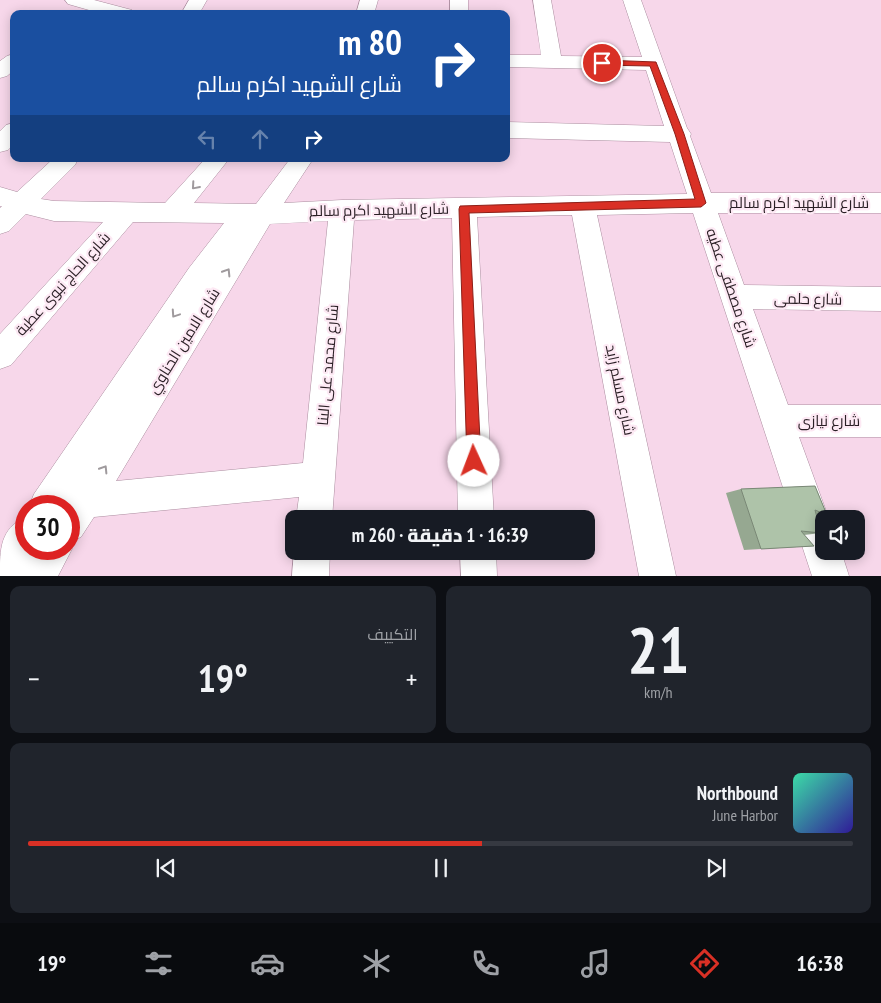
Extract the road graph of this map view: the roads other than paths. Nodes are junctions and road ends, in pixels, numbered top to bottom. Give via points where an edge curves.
1 (542, 0) edge
2 (632, 0) edge
3 (75, 5) edge
4 (103, 10) edge
5 (510, 61) edge
6 (552, 62) junction
7 (10, 63) edge
8 (653, 64) junction
9 (0, 71) edge
10 (510, 130) edge
11 (680, 134) junction
12 (10, 135) edge
13 (0, 144) edge
14 (63, 162) edge
15 (215, 162) edge
16 (280, 162) edge
17 (299, 162) edge
18 (11, 200) edge
19 (701, 203) junction
20 (881, 203) edge
21 (582, 205) junction
22 (464, 209) junction
23 (342, 210) junction
24 (126, 213) junction
25 (172, 213) junction
26 (254, 214) junction
27 (0, 224) edge
28 (734, 298) junction
29 (881, 300) edge
30 (0, 356) edge
31 (777, 421) junction
32 (881, 421) edge
33 (317, 478) junction
34 (53, 495) edge
35 (80, 506) edge
36 (315, 510) edge
37 (476, 510) edge
38 (80, 512) edge
39 (15, 552) edge
40 (47, 560) edge
41 (311, 560) edge
42 (478, 560) edge
43 (0, 575) edge
44 (37, 576) edge
45 (310, 576) edge
46 (478, 576) edge
47 (658, 576) edge
48 (831, 576) edge

1 - 6 street
2 - 8 street, شارع مصطفى عطيه
3 - 4 street
5 - 6 street
6 - 8 street
7 - 9 street
8 - 11 street, شارع مصطفى عطيه
10 - 11 street
11 - 19 street, شارع مصطفى عطيه
12 - 13 street
14 - 18 street
15 -> 25 street
16 - 26 street, شارع الامين الحناوي
17 - 26 street, شارع الامين الحناوي
18 - 24 street, شارع الشهيد اكرم سالم via 54,211
18 - 27 street
19 - 20 street, شارع الشهيد اكرم سالم
19 - 21 street, شارع الشهيد اكرم سالم
19 - 28 street, شارع مصطفى عطيه
21 - 22 street, شارع الشهيد اكرم سالم
21 - 47 street, شارع مسلم زايد
22 - 23 street, شارع الشهيد اكرم سالم
22 - 37 street
23 - 26 street, شارع الشهيد اكرم سالم
23 - 33 street, شارع محمد على البنا
24 - 25 street, شارع الشهيد اكرم سالم
24 - 30 street, شارع الحاج نبوى عطية
25 - 26 street, شارع الشهيد اكرم سالم
26 -> 34 street, شارع الامين الحناوي via 200,276
35 -> 26 street, شارع الامين الحناوي
28 - 29 street, شارع حلمى
28 - 31 street, شارع مصطفى عطيه
31 - 32 street, شارع نيازى
31 - 48 street, شارع مصطفى عطيه
33 - 36 street, شارع محمد على البنا
33 - 38 street
39 - 43 street
40 - 44 street
41 - 45 street
42 - 46 street

